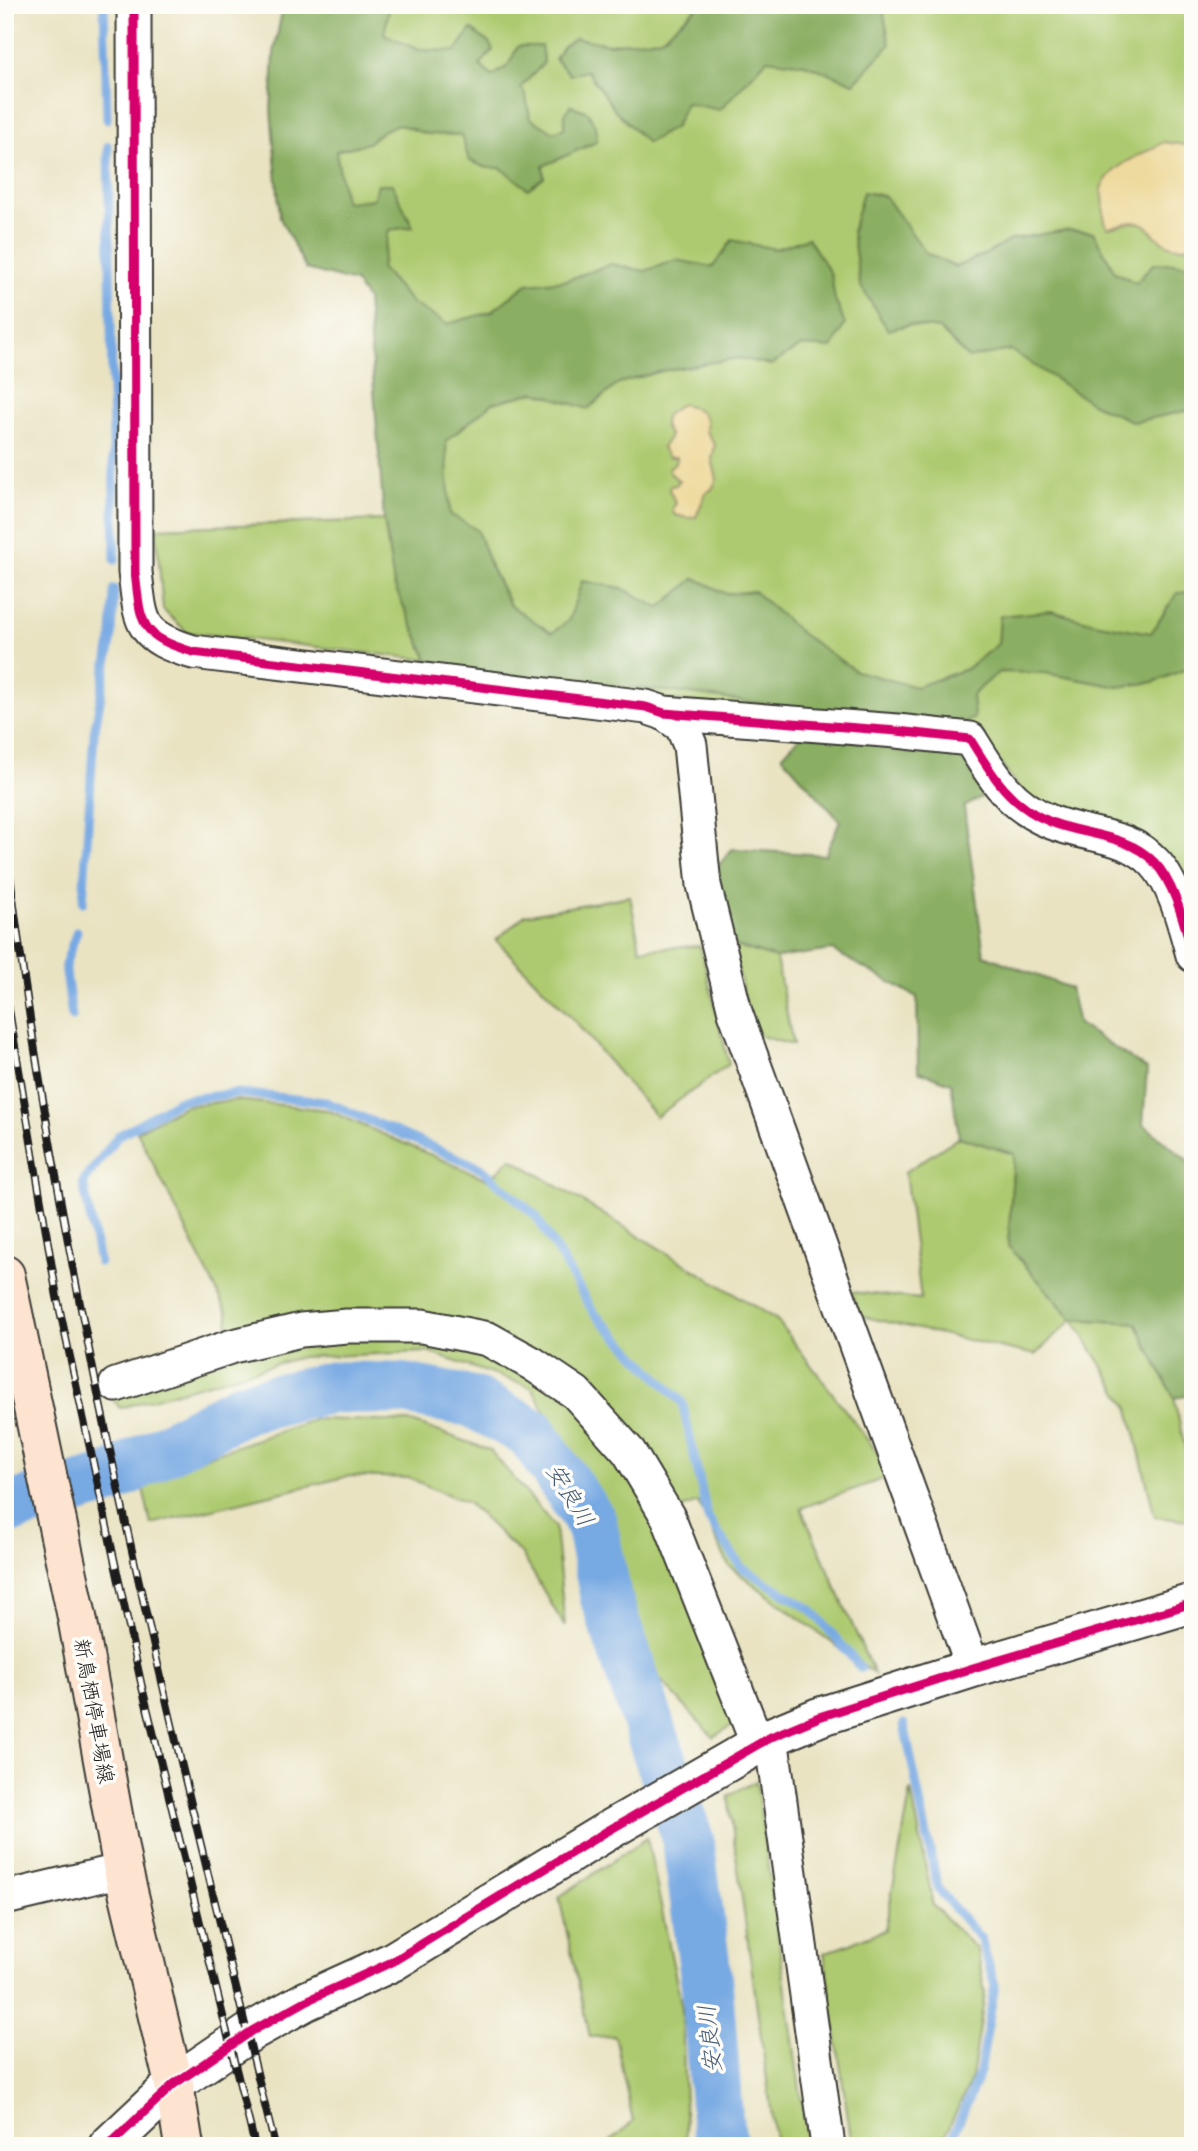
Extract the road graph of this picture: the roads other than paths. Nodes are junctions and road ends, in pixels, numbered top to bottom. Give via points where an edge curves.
1 (134, 5) edge
2 (664, 713) junction
3 (1193, 955) edge
4 (5, 1275) edge
5 (116, 1385) dead end
6 (1193, 1603) edge
7 (973, 1668) junction
8 (764, 1741) junction
9 (123, 1870) junction
10 (5, 1898) edge
11 (174, 2084) junction
12 (108, 2146) edge
13 (184, 2146) edge
14 (828, 2146) edge

1 - 2 street via 135,572 139,609 148,630 165,644 192,652 646,707
2 - 3 street via 970,739 1000,786 1022,807 1051,822 1136,846 1156,863 1177,900
2 - 7 street via 682,726 690,745 704,885 735,1012
4 - 9 main road, 新鳥栖停車場線 via 77,1617
5 - 8 street via 233,1346 301,1330 422,1325 488,1339 576,1393 629,1452 668,1517
6 - 7 street
7 - 8 street via 819,1717
8 - 11 street via 392,1962 252,2031
8 - 14 street
9 - 10 street
9 - 11 main road, 新鳥栖停車場線
11 - 12 street
11 - 13 main road, 新鳥栖停車場線

